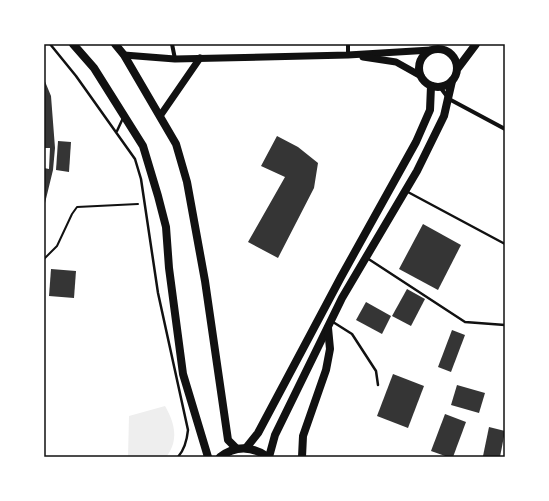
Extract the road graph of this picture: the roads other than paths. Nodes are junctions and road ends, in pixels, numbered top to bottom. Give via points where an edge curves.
1 (50, 44) edge
2 (73, 44) edge
3 (115, 44) edge
4 (172, 44) edge
5 (348, 44) edge
6 (476, 44) edge
7 (447, 47) edge
8 (431, 50) junction
9 (124, 54) junction
10 (351, 55) junction
11 (200, 58) junction
12 (175, 59) junction
13 (458, 68) junction
14 (421, 76) junction
15 (452, 81) junction
16 (431, 86) junction
17 (440, 87) junction
18 (449, 98) junction
19 (124, 116) junction
20 (160, 116) junction
21 (505, 129) edge
22 (116, 132) junction
23 (406, 191) junction
24 (505, 244) edge
25 (366, 258) junction
26 (329, 324) junction
27 (505, 326) edge
28 (378, 385) dead end
29 (236, 448) junction
30 (246, 448) junction
31 (178, 457) edge
32 (208, 457) edge
33 (220, 457) edge
34 (268, 457) edge
35 (302, 457) edge

1 - 22 lane
2 - 19 main road via 94,68
3 - 9 main road
4 - 12 street
5 - 10 street
6 - 13 main road
7 - 8 main road
7 - 13 main road
8 - 10 street
8 - 14 main road via 420,61
9 - 12 street
9 - 20 main road
10 - 11 street
10 - 14 street via 396,62
11 - 12 street
11 - 20 street
13 - 15 main road
14 - 16 main road
15 - 17 main road
15 - 18 main road
16 - 17 main road
16 - 30 main road via 430,110 416,142 258,433
17 - 18 street
18 - 21 street
18 - 23 main road via 444,116
19 - 22 lane
19 - 32 main road via 142,146 166,227 183,374
20 - 29 main road via 176,144 187,182 205,281 228,440
22 - 31 lane via 135,159 142,179 158,293 188,430 184,449
23 - 24 lane
23 - 25 main road
25 - 26 main road
25 - 27 lane via 465,322
26 - 28 lane via 352,334 376,371
26 - 34 main road via 275,435
26 - 35 main road via 330,349 326,370 303,436
29 - 30 main road
29 - 33 main road
30 - 34 main road

